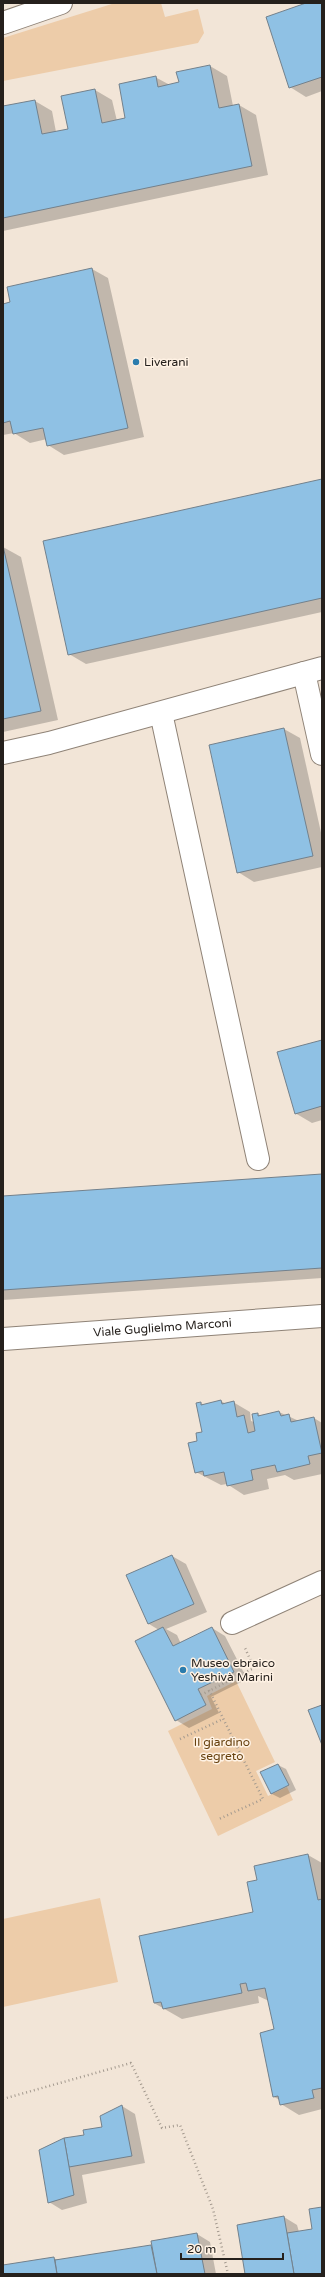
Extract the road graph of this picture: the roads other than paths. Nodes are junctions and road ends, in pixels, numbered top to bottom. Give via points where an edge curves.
1 (61, 3) edge
2 (3, 23) edge
3 (313, 671) edge
4 (161, 713) junction
5 (3, 753) edge
6 (322, 754) edge
7 (258, 1159) dead end
8 (322, 1316) edge
9 (3, 1339) edge
10 (322, 1582) edge
11 (232, 1623) road end

1 - 2 street
3 - 4 street
3 - 6 street
4 - 5 street
4 - 7 street
8 - 9 street, Viale Guglielmo Marconi
10 - 11 street

